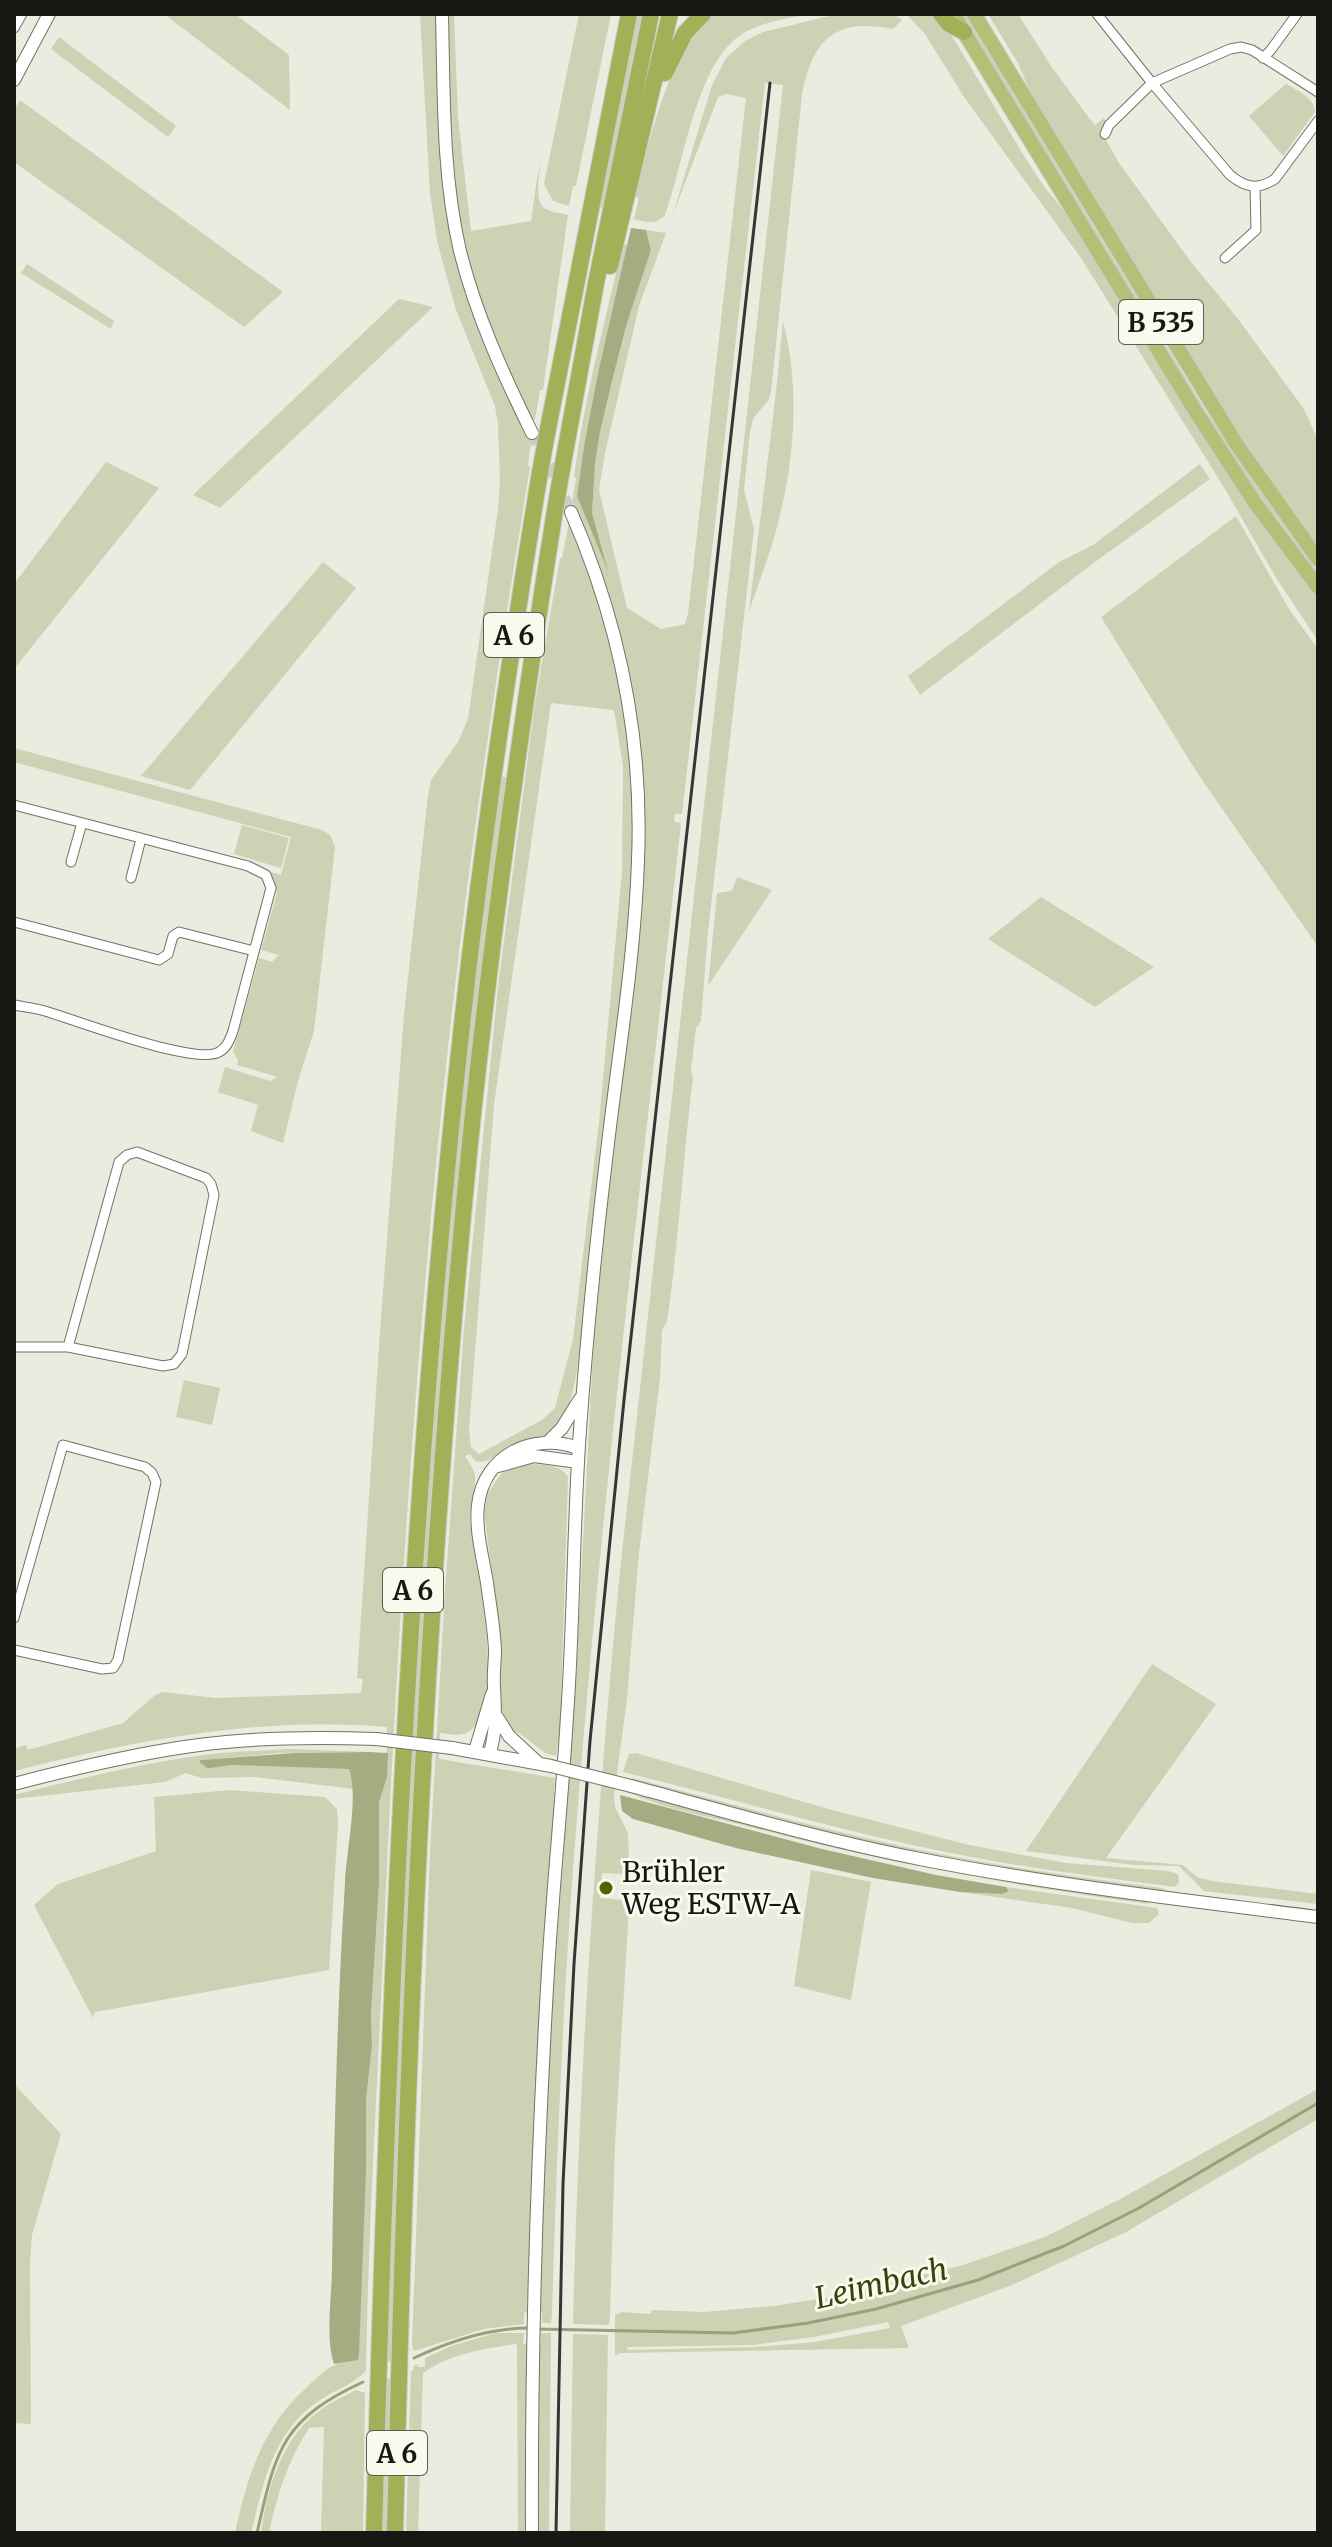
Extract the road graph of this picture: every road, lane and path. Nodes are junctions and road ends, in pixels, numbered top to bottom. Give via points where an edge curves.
1 (22, 14) edge
2 (49, 14) edge
3 (442, 14) edge
4 (651, 14) edge
5 (670, 14) edge
6 (703, 14) edge
7 (941, 14) edge
8 (953, 14) edge
9 (974, 14) edge
10 (1297, 14) edge
11 (1099, 15) edge
12 (627, 17) edge
13 (14, 28) edge
14 (964, 32) junction
15 (1263, 58) junction
16 (14, 80) edge
17 (1152, 83) junction
18 (1318, 92) edge
19 (651, 99) junction
20 (1318, 121) edge
21 (1105, 134) dead end
22 (1255, 187) junction
23 (617, 211) junction
24 (1225, 258) dead end
25 (539, 436) junction
26 (563, 508) junction
27 (1318, 559) edge
28 (1318, 587) edge
29 (15, 809) edge
30 (82, 823) junction
31 (141, 839) junction
32 (71, 862) dead end
33 (131, 878) dead end
34 (14, 922) edge
35 (254, 951) junction
36 (14, 1005) edge
37 (14, 1347) edge
38 (68, 1347) junction
39 (582, 1396) junction
40 (548, 1442) junction
41 (578, 1448) junction
42 (578, 1462) junction
43 (495, 1467) junction
44 (14, 1618) edge
45 (14, 1650) edge
46 (494, 1687) junction
47 (497, 1717) junction
48 (475, 1751) junction
49 (490, 1753) junction
50 (545, 1765) junction
51 (14, 1784) edge
52 (1318, 1917) edge
53 (374, 2533) edge
54 (395, 2533) edge
55 (532, 2533) edge

1 - 13 street
2 - 16 main road
3 - 25 main road via 448,175 460,250 497,359
4 - 23 highway
5 - 19 highway
6 - 19 highway via 685,33
7 - 14 highway
8 - 14 highway, B 535
9 - 27 highway, B 535 via 1237,445
10 - 15 street
11 - 17 street
12 - 25 highway, A 6
14 - 28 highway, B 535 via 1194,409
15 - 17 street via 1241,47 1230,49
15 - 18 street
17 - 21 street
17 - 22 street via 1230,175 1241,185
19 - 23 highway
20 - 22 street via 1275,179
22 - 24 street via 1256,230
23 - 26 highway, A 6, bridge via 609,271 586,340 562,469
25 - 53 highway, A 6, bridge via 540,472 466,989 426,1407 394,1943
26 - 39 main road via 602,594 626,685 639,836 635,915
26 - 54 highway, A 6 via 498,897 449,1378 417,1887
29 - 30 street
30 - 31 street
30 - 32 street
31 - 33 street
31 - 35 street via 266,875 271,888
34 - 35 street via 159,960 179,932
35 - 36 street via 233,1031 219,1053 172,1051
37 - 38 street
38 - 38 street via 119,1162 137,1152 206,1178 213,1197 182,1354 174,1364
39 - 40 main road
39 - 41 main road
40 - 41 main road
40 - 43 main road via 520,1447
41 - 42 main road
42 - 43 main road via 534,1456
42 - 55 main road via 542,2083 532,2336
43 - 46 main road via 477,1507 495,1649
44 - 45 street via 63,1445 152,1473 156,1482 113,1668
46 - 47 main road
46 - 48 main road
47 - 49 main road
47 - 50 main road via 509,1736
48 - 49 main road
48 - 51 main road, bridge via 376,1739 282,1738 159,1751
49 - 50 main road
50 - 52 main road, bridge via 917,1859

